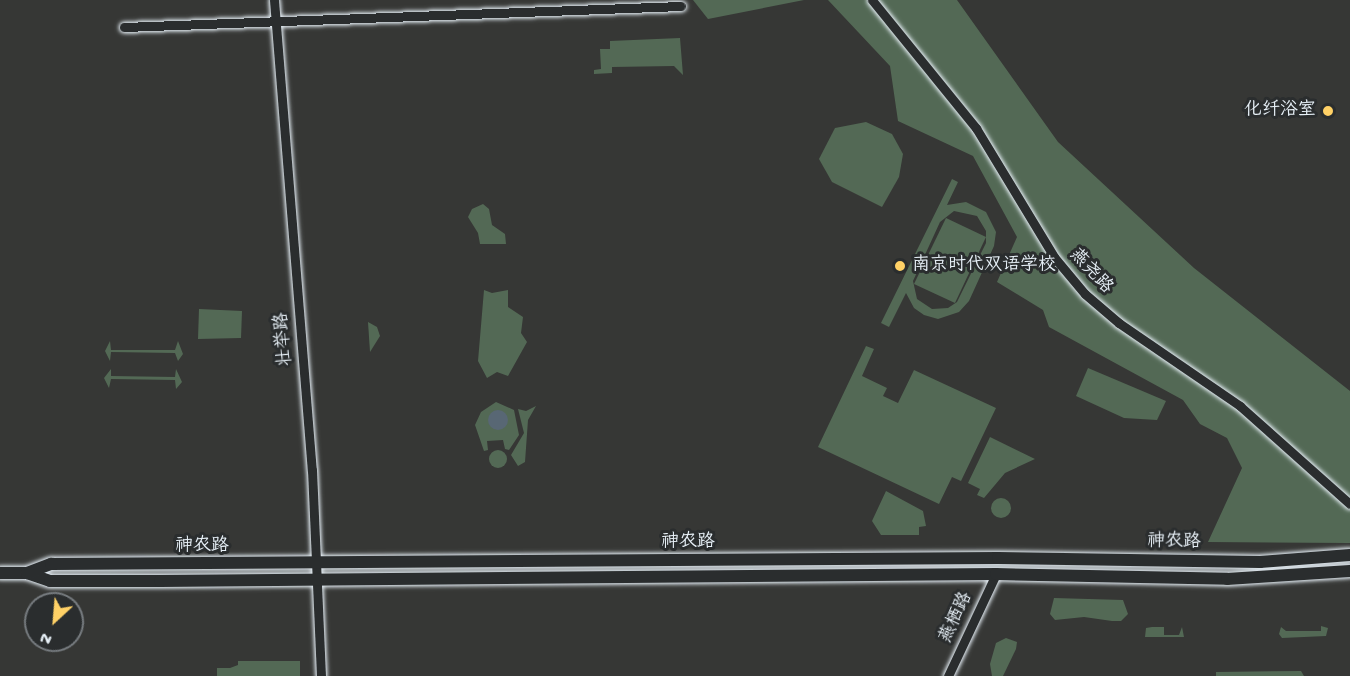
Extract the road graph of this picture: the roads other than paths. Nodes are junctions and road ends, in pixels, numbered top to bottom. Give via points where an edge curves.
1 (274, 0) edge
2 (872, 0) edge
3 (679, 3) edge
4 (276, 23) junction
5 (124, 27) dead end
6 (1350, 504) edge
7 (1350, 555) edge
8 (318, 564) junction
9 (1350, 571) edge
10 (0, 573) edge
11 (27, 573) junction
12 (996, 574) junction
13 (319, 580) junction
14 (321, 676) edge
15 (948, 676) edge

1 - 4 street, 壮举路
2 - 6 street, 燕尧路 via 976,128 1048,248 1085,294 1119,323 1240,406
3 - 4 street
4 - 5 street
4 - 8 street, 壮举路
7 - 8 street, 神农路 via 1260,562 998,558
8 - 11 street, 神农路 via 51,564
8 - 13 street, 壮举路
9 - 12 street, 神农路 via 1227,579
10 - 11 street, 神农路
11 - 13 street, 神农路 via 50,580
12 - 13 street, 神农路
12 - 15 street, 燕栖路
13 - 14 street, 壮举路

